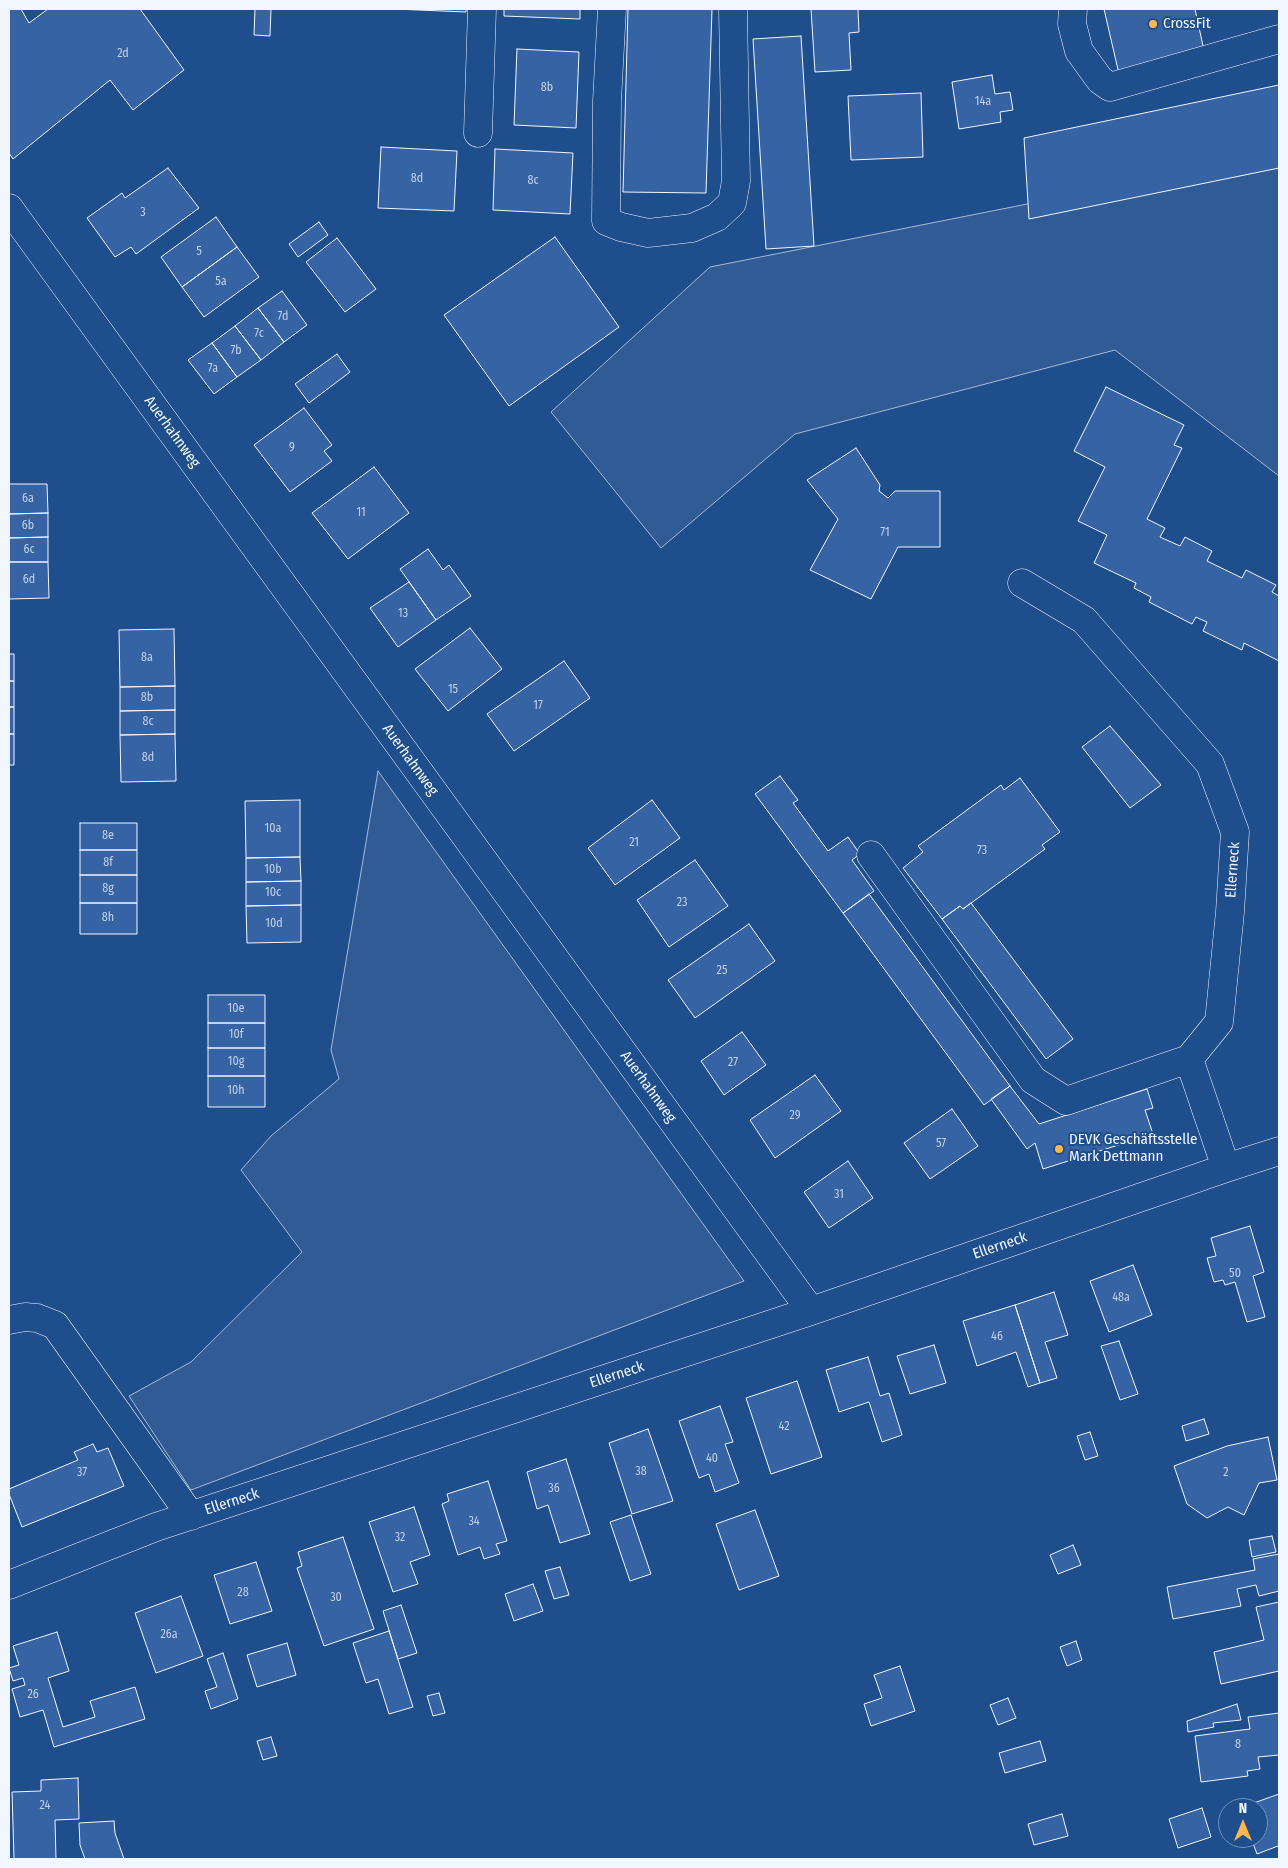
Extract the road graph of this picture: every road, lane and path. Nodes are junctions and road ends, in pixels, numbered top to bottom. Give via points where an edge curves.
1 (482, 9) edge
2 (612, 9) edge
3 (733, 9) edge
4 (1073, 9) edge
5 (1279, 39) edge
6 (478, 133) dead end
7 (9, 208) edge
8 (1022, 583) dead end
9 (872, 856) dead end
10 (1189, 1059) junction
11 (1279, 1151) edge
12 (1226, 1168) junction
13 (811, 1311) junction
14 (9, 1320) edge
15 (191, 1516) junction
16 (9, 1585) edge

1 - 6 street
2 - 3 street via 606,222 648,233 692,228 717,217 732,203 736,181
4 - 5 street via 1072,24 1079,51 1100,80 1110,87
7 - 13 street, Auerhahnweg
8 - 10 street, Ellerneck via 1084,620 1210,764 1236,832 1219,1022
9 - 10 street via 1033,1080 1066,1101
10 - 12 street
11 - 12 street, Ellerneck
12 - 13 street, Ellerneck
13 - 15 street, Ellerneck
14 - 15 street via 37,1318 55,1325
15 - 16 street, Ellerneck

